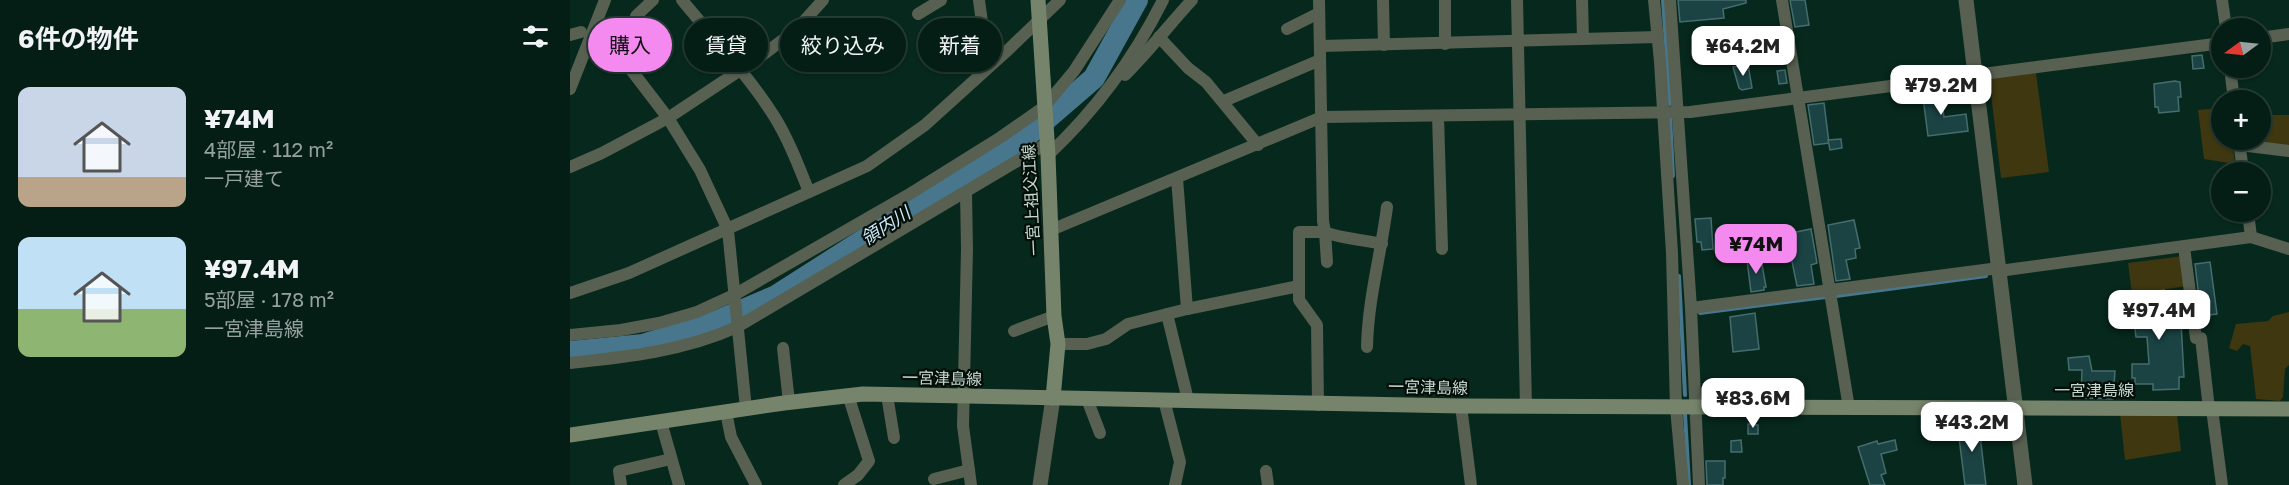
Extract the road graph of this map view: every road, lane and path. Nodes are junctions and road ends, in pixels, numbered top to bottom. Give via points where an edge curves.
1 (605, 0) edge
2 (653, 0) edge
3 (682, 0) edge
4 (823, 0) edge
5 (941, 0) edge
6 (979, 0) edge
7 (1038, 0) edge
8 (1060, 0) edge
9 (1120, 0) edge
10 (1163, 0) edge
11 (1192, 0) edge
12 (1383, 0) edge
13 (1445, 0) edge
14 (1517, 0) edge
15 (1582, 0) edge
16 (1654, 0) edge
17 (1671, 0) edge
18 (1782, 0) edge
19 (1966, 0) edge
20 (2222, 0) edge
21 (1319, 6) edge
22 (918, 14) dead end
23 (636, 16) dead end
24 (598, 18) edge
25 (697, 18) edge
26 (981, 18) edge
27 (2225, 18) edge
28 (1039, 21) junction
29 (1287, 29) dead end
30 (2289, 34) edge
31 (2271, 36) edge
32 (1159, 37) junction
33 (1658, 37) junction
34 (1583, 39) junction
35 (1518, 41) junction
36 (588, 44) edge
37 (1445, 44) junction
38 (2211, 44) edge
39 (1384, 45) junction
40 (1321, 46) junction
41 (768, 50) edge
42 (1002, 54) edge
43 (1320, 60) junction
44 (633, 72) edge
45 (737, 72) edge
46 (741, 72) edge
47 (982, 72) edge
48 (1975, 75) junction
49 (570, 89) edge
50 (1103, 95) junction
51 (1798, 98) junction
52 (1224, 101) junction
53 (1044, 109) junction
54 (1663, 112) junction
55 (1679, 112) junction
56 (1519, 114) junction
57 (1438, 116) junction
58 (1322, 117) junction
59 (668, 118) junction
60 (1258, 145) junction
61 (1046, 146) junction
62 (2271, 148) edge
63 (2289, 151) edge
64 (570, 166) edge
65 (1178, 178) junction
66 (809, 192) junction
67 (966, 192) junction
68 (1387, 207) dead end
69 (2249, 222) edge
70 (728, 230) junction
71 (1051, 230) junction
72 (1325, 232) junction
73 (2251, 237) junction
74 (1382, 244) junction
75 (2184, 247) junction
76 (1442, 249) dead end
77 (2289, 249) edge
78 (1327, 262) dead end
79 (1999, 270) junction
80 (1299, 286) junction
81 (1831, 291) junction
82 (570, 293) edge
83 (734, 297) junction
84 (1691, 308) junction
85 (1187, 309) junction
86 (1167, 314) junction
87 (1054, 316) junction
88 (737, 327) junction
89 (1014, 331) dead end
90 (570, 335) edge
91 (1058, 344) junction
92 (1367, 346) dead end
93 (783, 348) dead end
94 (570, 363) edge
95 (848, 395) junction
96 (887, 395) junction
97 (963, 396) junction
98 (1053, 398) junction
99 (1087, 399) junction
100 (1164, 400) junction
101 (1188, 400) junction
102 (789, 402) junction
103 (1318, 405) junction
104 (1461, 406) junction
105 (1526, 407) junction
106 (1676, 408) junction
107 (1694, 408) junction
108 (1849, 408) junction
109 (2015, 408) junction
110 (746, 409) junction
111 (2211, 409) junction
112 (2289, 409) edge
113 (726, 412) junction
114 (661, 422) junction
115 (1100, 433) dead end
116 (570, 435) edge
117 (894, 438) dead end
118 (672, 459) junction
119 (969, 470) junction
120 (1266, 471) dead end
121 (934, 479) dead end
122 (860, 480) edge
123 (621, 485) edge
124 (679, 485) edge
125 (756, 485) edge
126 (844, 485) edge
127 (972, 485) edge
128 (1040, 485) edge
129 (1175, 485) edge
130 (1268, 485) edge
131 (1471, 485) edge
132 (1683, 485) edge
133 (1699, 485) edge
134 (2025, 485) edge
135 (2222, 485) edge

1 - 24 street
2 - 23 street
3 - 25 street
4 - 41 street via 796,30
5 - 22 street
6 - 26 street
7 - 28 main road, 一宮上祖父江線
8 - 28 street
9 - 53 street
10 - 50 street via 1149,29
11 - 32 street
12 - 39 street
13 - 37 street
14 - 35 street
15 - 34 street
16 - 33 street
17 - 55 street
18 - 51 street
19 - 48 street
20 - 27 street
21 - 29 street
21 - 40 street
28 - 42 street
28 - 53 main road, 一宮上祖父江線
30 - 31 street
32 - 50 street via 1152,49
32 - 52 street
33 - 34 street
33 - 54 street
34 - 35 street
35 - 37 street
35 - 56 street
36 - 49 street
37 - 39 street
38 - 48 street
39 - 40 street
40 - 43 street
43 - 52 street
43 - 58 street
44 - 59 street
45 - 59 street
46 - 66 street via 774,116
47 - 66 street via 915,132 867,166
48 - 51 street
48 - 79 street
50 - 61 street via 1085,117
51 - 55 street
51 - 81 street
52 - 60 street
53 - 61 main road, 一宮上祖父江線
53 - 83 street via 908,195
54 - 55 street
54 - 56 street
54 - 106 street
55 - 84 street
56 - 57 street
56 - 105 street
57 - 58 street
57 - 76 street
58 - 60 street
58 - 72 street
59 - 64 street
59 - 70 street via 700,171
60 - 65 street
61 - 67 street
61 - 71 main road, 一宮上祖父江線
62 - 63 street
65 - 71 street
65 - 85 street
66 - 70 street
67 - 88 street
67 - 97 street
68 - 74 street
69 - 73 street
70 - 82 street via 629,273
70 - 83 street
71 - 87 main road, 一宮上祖父江線
72 - 74 street
72 - 78 street
72 - 80 street via 1299,232
73 - 75 street
73 - 77 street
74 - 92 street via 1368,315
75 - 79 street
75 - 111 street via 2196,338 2201,338
79 - 81 street
79 - 109 street
80 - 85 street
80 - 103 street via 1299,300 1317,325
81 - 84 street
81 - 108 street
83 - 88 street
83 - 90 street via 659,323
84 - 107 street
85 - 86 street
86 - 91 street via 1128,324 1106,339 1087,344
86 - 101 street
87 - 89 street
87 - 91 main road, 一宮上祖父江線
88 - 94 street via 661,352
88 - 110 street
91 - 98 main road, 一宮上祖父江線
93 - 102 street
95 - 96 main road, 一宮津島線
95 - 102 main road, 一宮津島線
95 - 122 street via 869,461
96 - 97 main road, 一宮津島線
96 - 117 street
97 - 98 main road, 一宮津島線
97 - 119 street
98 - 99 main road, 一宮津島線
98 - 128 street
99 - 100 main road, 一宮津島線
99 - 115 street
100 - 101 main road, 一宮津島線
100 - 129 street via 1180,462
101 - 103 main road, 一宮津島線
102 - 110 main road, 一宮津島線
103 - 104 main road, 一宮津島線
104 - 105 main road, 一宮津島線
104 - 131 street
105 - 106 main road, 一宮津島線
106 - 107 main road, 一宮津島線
106 - 132 street
107 - 108 main road, 一宮津島線
107 - 133 street
108 - 109 main road, 一宮津島線
109 - 111 main road, 一宮津島線
109 - 134 street
110 - 113 main road, 一宮津島線
111 - 112 main road, 一宮津島線
111 - 135 street
113 - 114 main road, 一宮津島線
113 - 125 street via 731,437
114 - 116 main road, 一宮津島線
114 - 118 street
118 - 123 street via 619,471
118 - 124 street
119 - 121 street
119 - 127 street
120 - 130 street
122 - 126 street

